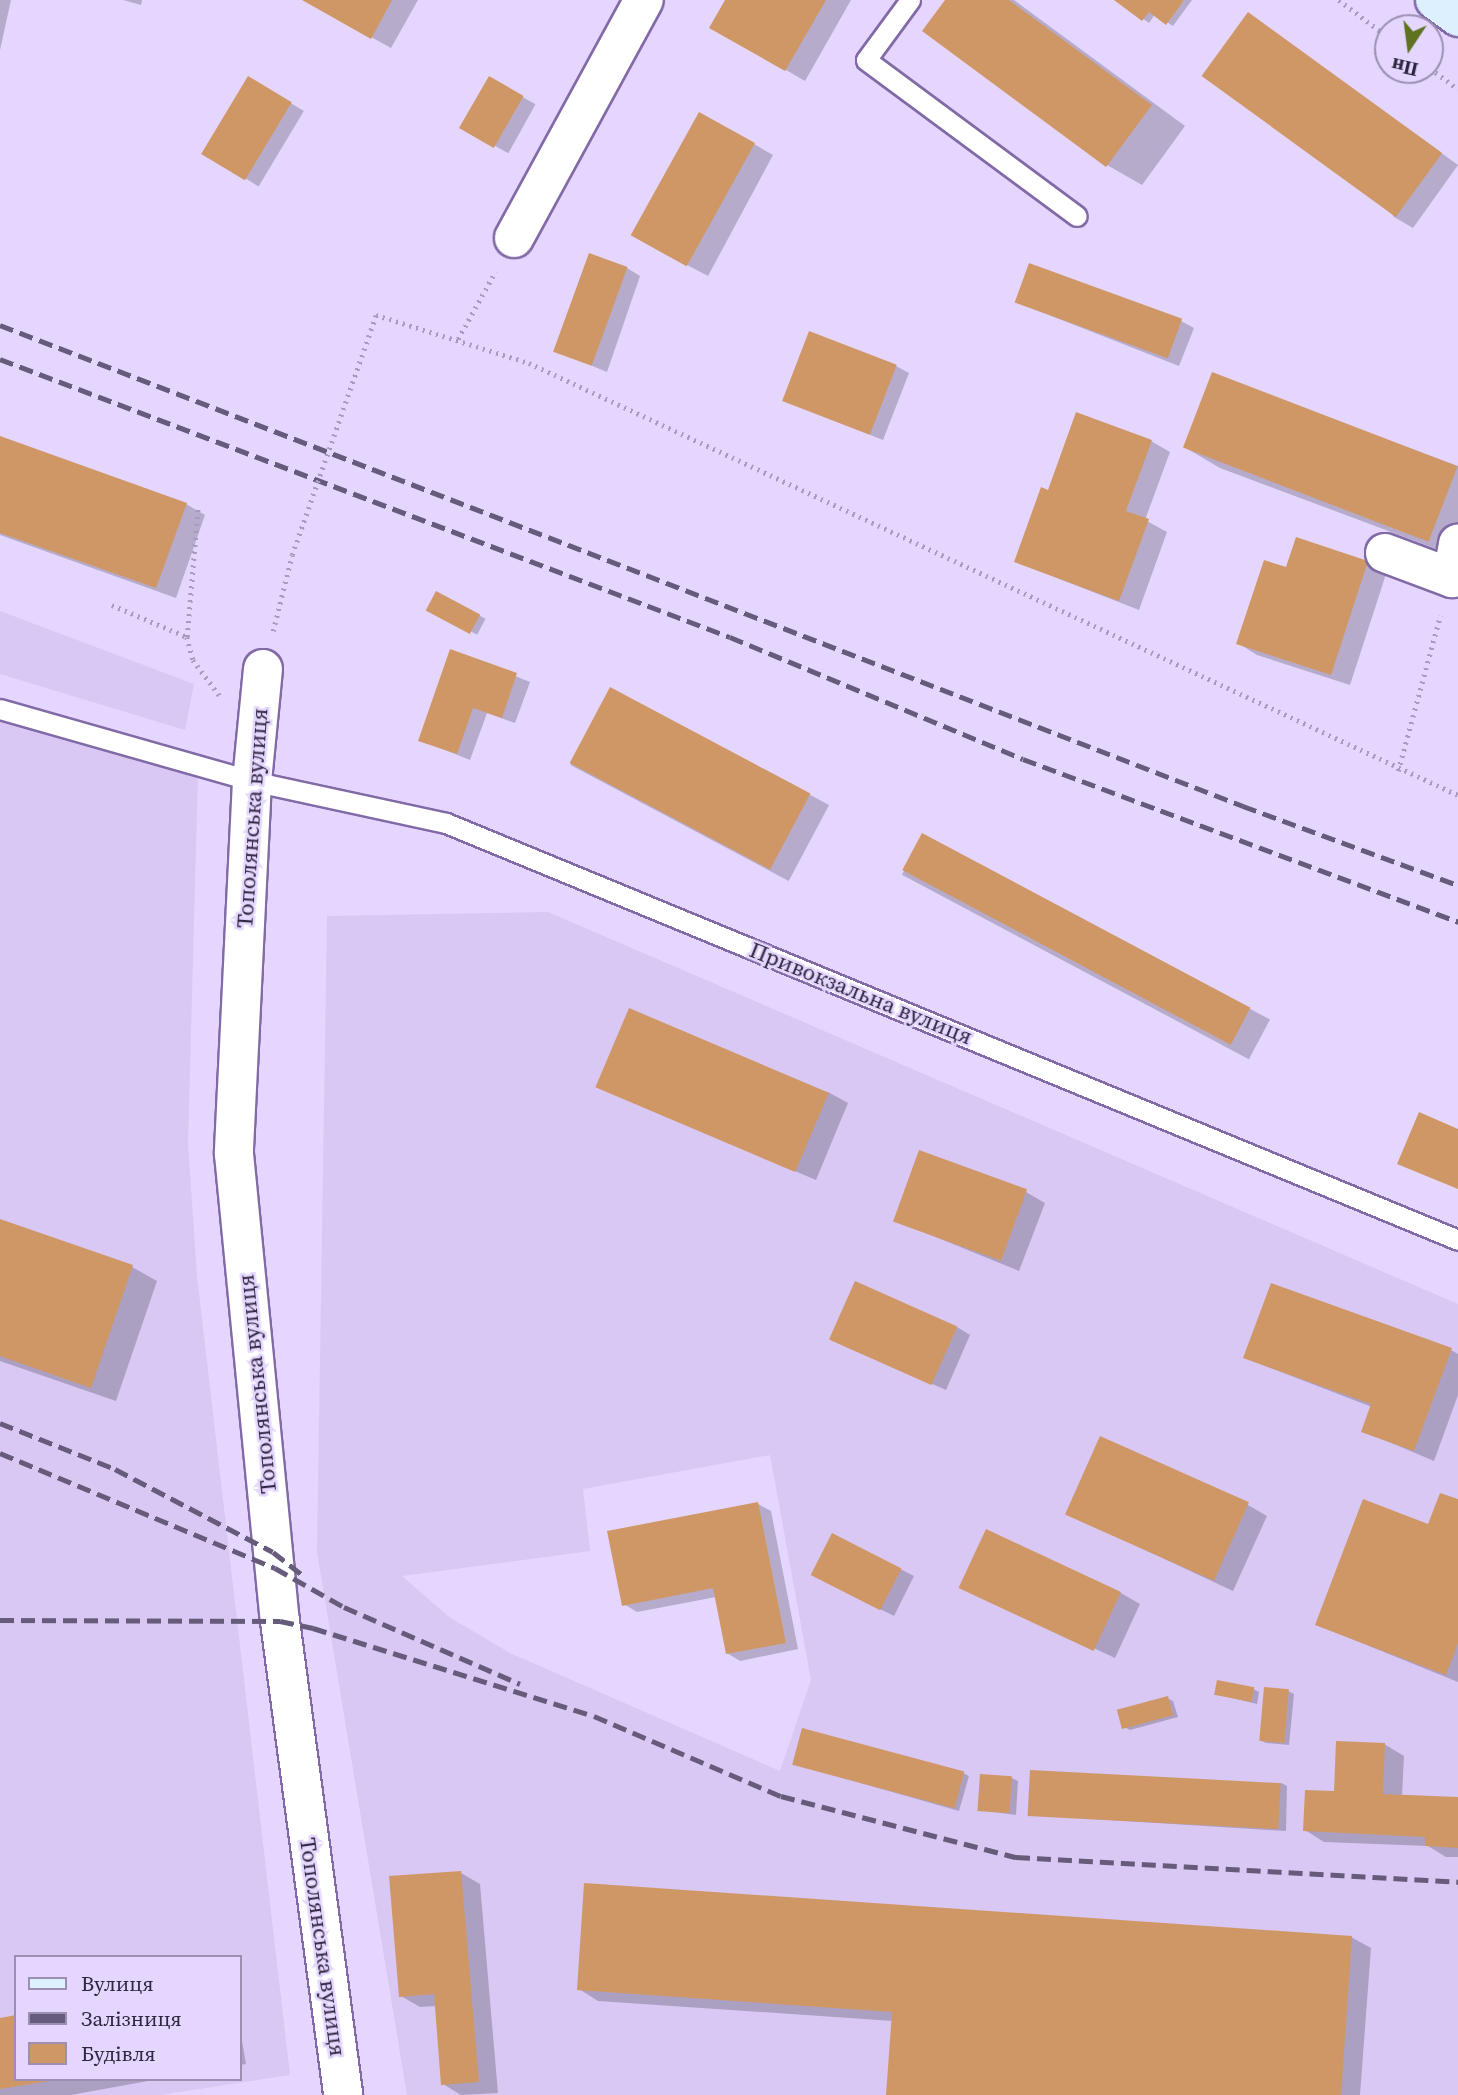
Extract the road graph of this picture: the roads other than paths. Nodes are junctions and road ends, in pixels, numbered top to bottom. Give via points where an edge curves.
1 (644, 0) edge
2 (910, 0) edge
3 (1435, 0) edge
4 (1458, 18) edge
5 (1077, 216) dead end
6 (514, 237) road end
7 (1385, 553) dead end
8 (1455, 561) edge
9 (263, 669) road end
10 (0, 709) edge
11 (252, 781) junction
12 (1458, 1240) edge
13 (343, 2095) edge

1 - 6 street
2 - 5 lane via 866,60
3 - 4 main road
7 - 8 street
9 - 11 street, Тополянська вулиця
10 - 11 lane, Привокзальна вулиця
11 - 12 lane, Привокзальна вулиця via 446,823
11 - 13 street, Тополянська вулиця via 234,1154 280,1621

